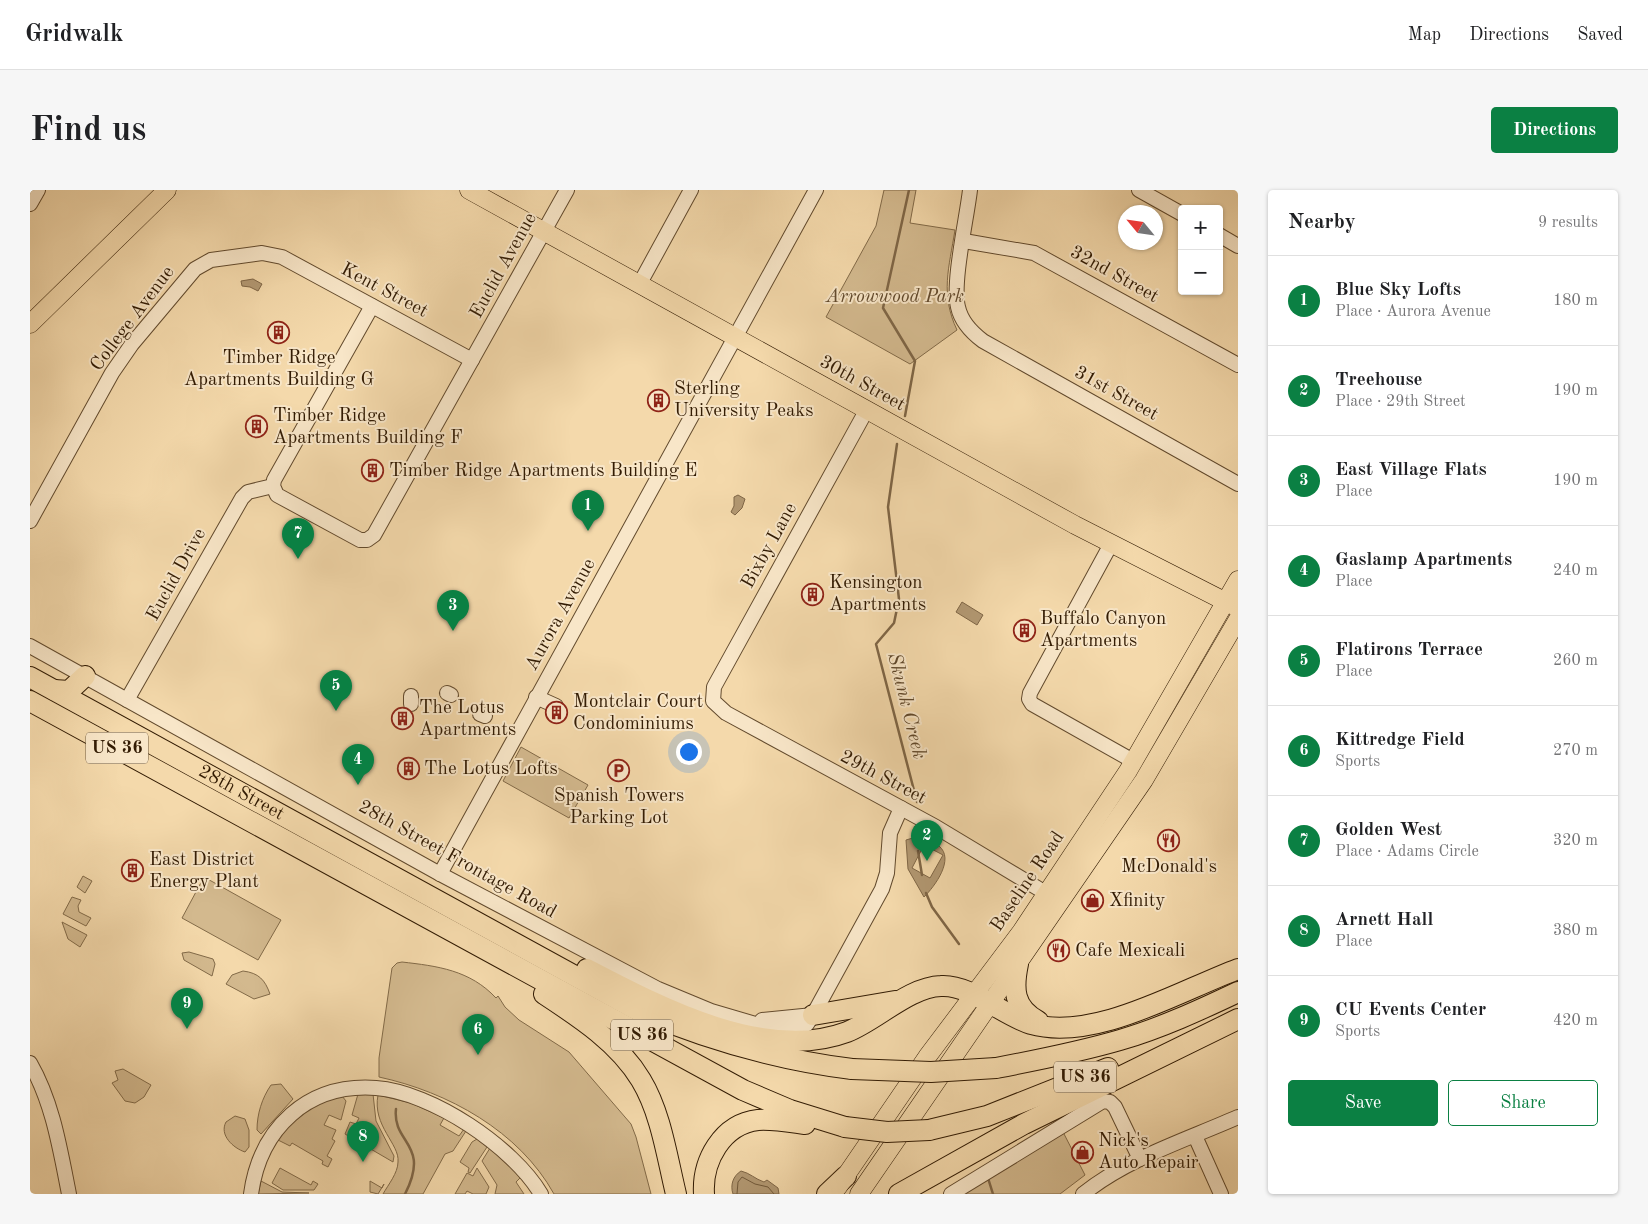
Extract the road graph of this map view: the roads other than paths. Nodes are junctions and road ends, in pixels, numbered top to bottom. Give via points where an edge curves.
1 (38, 190) edge
2 (167, 190) edge
3 (469, 190) edge
4 (567, 190) edge
5 (692, 190) edge
6 (816, 190) edge
7 (970, 190) edge
8 (1138, 190) edge
9 (30, 204) edge
10 (1178, 212) edge
11 (544, 232) junction
12 (1223, 237) edge
13 (964, 241) junction
14 (1238, 246) edge
15 (278, 256) joint
16 (639, 285) junction
17 (372, 306) junction
18 (30, 324) edge
19 (734, 339) junction
20 (472, 360) junction
21 (1238, 365) edge
22 (866, 411) junction
23 (1238, 484) edge
24 (273, 486) junction
25 (30, 521) edge
26 (1111, 544) junction
27 (1238, 580) edge
28 (1232, 605) edge
29 (1238, 619) edge
30 (30, 646) edge
31 (86, 676) junction
32 (30, 677) edge
33 (54, 690) junction
34 (536, 697) junction
35 (127, 700) junction
36 (30, 701) edge
37 (713, 701) joint
38 (556, 706) dead end
39 (91, 711) junction
40 (1135, 762) junction
41 (902, 808) junction
42 (440, 874) junction
43 (1054, 898) junction
44 (453, 908) junction
45 (444, 928) junction
46 (1018, 964) junction
47 (1238, 968) edge
48 (1238, 992) edge
49 (972, 995) junction
50 (906, 998) junction
51 (990, 1005) junction
52 (818, 1006) junction
53 (1238, 1012) edge
54 (1238, 1019) edge
55 (1056, 1028) junction
56 (30, 1063) edge
57 (1238, 1117) edge
58 (845, 1127) junction
59 (1194, 1136) junction
60 (1140, 1159) junction
61 (846, 1176) junction
62 (675, 1190) edge
63 (69, 1194) edge
64 (251, 1194) edge
65 (542, 1194) edge
66 (704, 1194) edge
67 (828, 1194) edge
68 (833, 1194) edge
69 (859, 1194) edge
70 (899, 1194) edge
71 (950, 1194) edge
72 (1083, 1194) edge
73 (1220, 1194) edge

1 - 9 street
2 - 18 main road
3 - 11 main road, 30th Street
4 - 11 street, Euclid Avenue
5 - 16 street
6 - 19 street, Aurora Avenue
7 - 13 street
8 - 10 street
11 - 16 main road, 30th Street
11 - 20 street, Euclid Avenue
12 - 14 street
13 - 21 street, 32nd Street via 1034,253
13 - 23 street, 31st Street via 957,299 965,323 976,336
15 - 17 street, Kent Street
15 - 25 street, College Avenue via 262,253 212,260 195,269 112,373
16 - 19 main road, 30th Street
17 - 20 street, Kent Street
17 - 24 street
19 - 22 main road, 30th Street
19 - 34 street, Aurora Avenue
20 - 24 street, Euclid Avenue via 374,535 367,540 353,537 277,495
22 - 26 main road, 30th Street
22 - 37 street, Bixby Lane via 714,687
24 - 35 street, Euclid Drive via 248,492 242,498
26 - 28 main road, 30th Street
26 - 40 street via 1029,699 1032,704
27 - 28 main road, Baseline Road
28 - 40 main road, Baseline Road
29 - 43 main road, Baseline Road via 1152,767
30 - 31 street, 28th Street Frontage Road
31 - 33 highway via 70,691
31 - 35 street, 28th Street Frontage Road
31 - 39 highway via 83,690
32 - 33 highway, 28th Street / US 36
33 - 39 highway, 28th Street / US 36
34 - 38 street
34 - 42 street, Aurora Avenue
35 - 42 street, 28th Street Frontage Road
36 - 45 highway, 28th Street / US 36
37 - 41 street, 29th Street via 726,713
39 - 44 highway, 28th Street / US 36
40 - 43 main road, Baseline Road
41 - 43 street, 29th Street
41 - 52 street via 890,833 884,884
42 - 52 street, 28th Street Frontage Road via 696,1006 740,1020 780,1020
43 - 46 main road, Baseline Road
43 - 49 main road, Baseline Road
44 - 48 highway, US 36, bridge via 604,993 686,1030 762,1054 852,1069 931,1072 996,1068 1067,1054 1121,1040
44 - 50 highway via 484,915 643,997 753,1036 796,1041 834,1036 870,1021
45 - 58 highway, US 36 via 743,1090 790,1110
45 - 62 highway via 568,1010 624,1057 648,1093
46 - 51 main road, Baseline Road
46 - 55 highway via 1015,987 1019,1005 1031,1017
47 - 55 highway via 1108,1021
49 - 50 highway via 944,985
49 - 51 highway
49 - 61 main road, Baseline Road
50 - 52 highway via 841,1010
51 - 55 highway via 1029,1023
51 - 69 main road, Baseline Road
53 - 58 highway, US 36, bridge via 1012,1108 967,1122 929,1130 887,1132
54 - 70 highway via 1024,1124
56 - 63 street via 52,1114
57 - 59 street
58 - 66 highway via 772,1120 757,1120 740,1126 723,1138 714,1151 707,1165
59 - 60 street
59 - 73 street
60 - 71 street via 1115,1107 1103,1101
60 - 72 street
61 - 67 highway
61 - 68 main road, Baseline Road
64 - 65 street via 262,1151 274,1133 301,1106 331,1090 376,1088 426,1103 479,1131 510,1155

